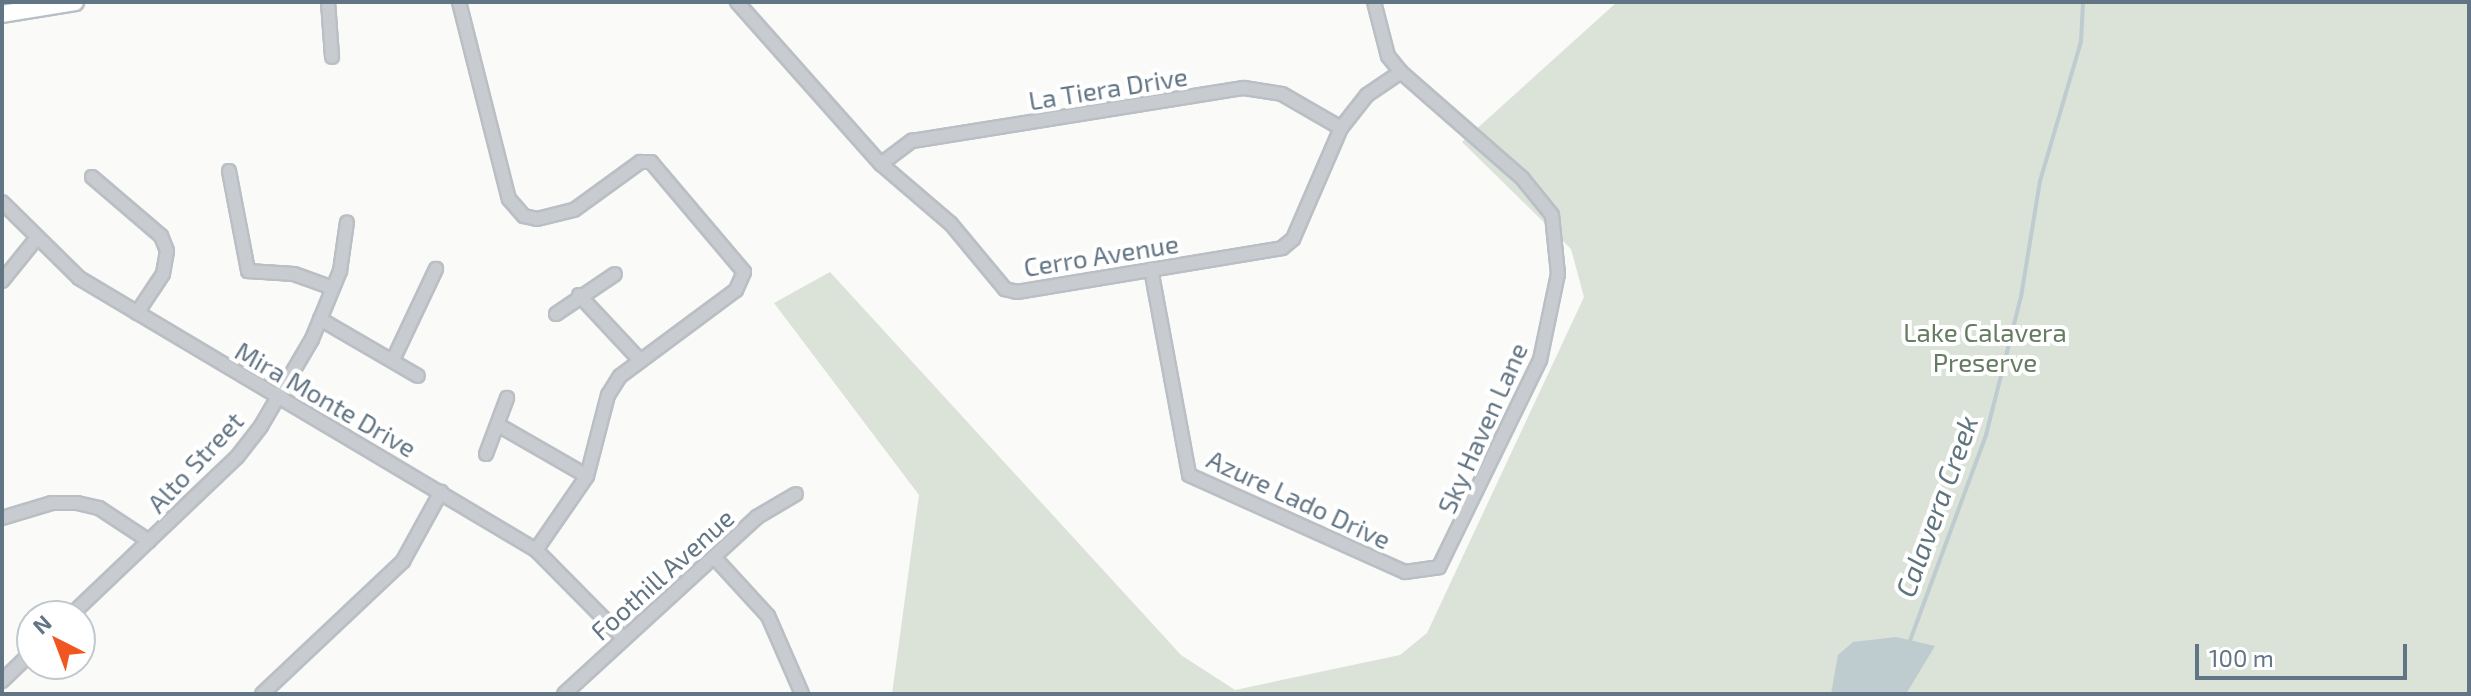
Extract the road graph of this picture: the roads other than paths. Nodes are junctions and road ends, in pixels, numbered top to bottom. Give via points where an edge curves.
1 (75, 2) edge
2 (328, 2) edge
3 (459, 2) edge
4 (737, 2) edge
5 (1374, 2) edge
6 (2, 14) edge
7 (332, 57) dead end
8 (1401, 72) junction
9 (1341, 128) junction
10 (881, 164) junction
11 (229, 171) dead end
12 (92, 177) dead end
13 (2, 202) edge
14 (347, 222) dead end
15 (36, 239) junction
16 (436, 269) dead end
17 (1151, 269) junction
18 (615, 274) dead end
19 (2, 281) edge
20 (333, 288) junction
21 (579, 295) junction
22 (137, 313) junction
23 (556, 314) dead end
24 (320, 319) junction
25 (638, 358) junction
26 (393, 360) junction
27 (418, 376) dead end
28 (277, 396) junction
29 (507, 398) dead end
30 (500, 426) junction
31 (486, 454) dead end
32 (587, 476) junction
33 (441, 492) junction
34 (796, 494) dead end
35 (2, 518) edge
36 (149, 541) junction
37 (536, 550) junction
38 (714, 557) junction
39 (1405, 572) joint
40 (87, 600) edge
41 (623, 638) junction
42 (262, 694) edge
43 (564, 694) edge
44 (802, 694) edge

1 - 6 main road
2 - 7 street
3 - 25 street via 509,199 524,216 537,219 574,210 651,162 744,272 744,281
4 - 10 street, Cerro Avenue
5 - 8 street, Sky Haven Lane via 1388,56
8 - 9 street, Cerro Avenue via 1367,95
8 - 39 street, Sky Haven Lane via 1522,178 1552,215 1558,274 1540,360 1449,557 1421,574
9 - 10 street, La Tiera Drive via 1282,94 1244,88 912,141
9 - 17 street, Cerro Avenue via 1293,239 1282,248
10 - 17 street, Cerro Avenue via 951,224 1005,289 1017,292
11 - 20 street via 248,271 294,274
12 - 22 street via 161,236 167,251 163,274
13 - 15 street, Mira Monte Drive
14 - 20 street, Alto Street
15 - 19 street
15 - 22 street, Mira Monte Drive via 79,278
16 - 26 street
17 - 39 street, Azure Lado Drive via 1189,475
18 - 21 street
20 - 24 street, Alto Street
21 - 23 street
21 - 25 street
22 - 28 street, Mira Monte Drive
24 - 26 street
24 - 28 street, Alto Street
25 - 32 street via 608,395
26 - 27 street
28 - 33 street, Mira Monte Drive
28 - 36 street, Alto Street via 237,457
29 - 30 street
30 - 31 street
30 - 32 street
32 - 37 street
33 - 37 street, Mira Monte Drive
33 - 42 street via 403,561
34 - 38 street, Foothill Avenue via 757,517
35 - 36 street via 52,503 77,503 99,508
36 - 40 street, Alto Street
37 - 41 street, Mira Monte Drive
38 - 41 street, Foothill Avenue
38 - 44 street via 768,616
41 - 43 street, Foothill Avenue

